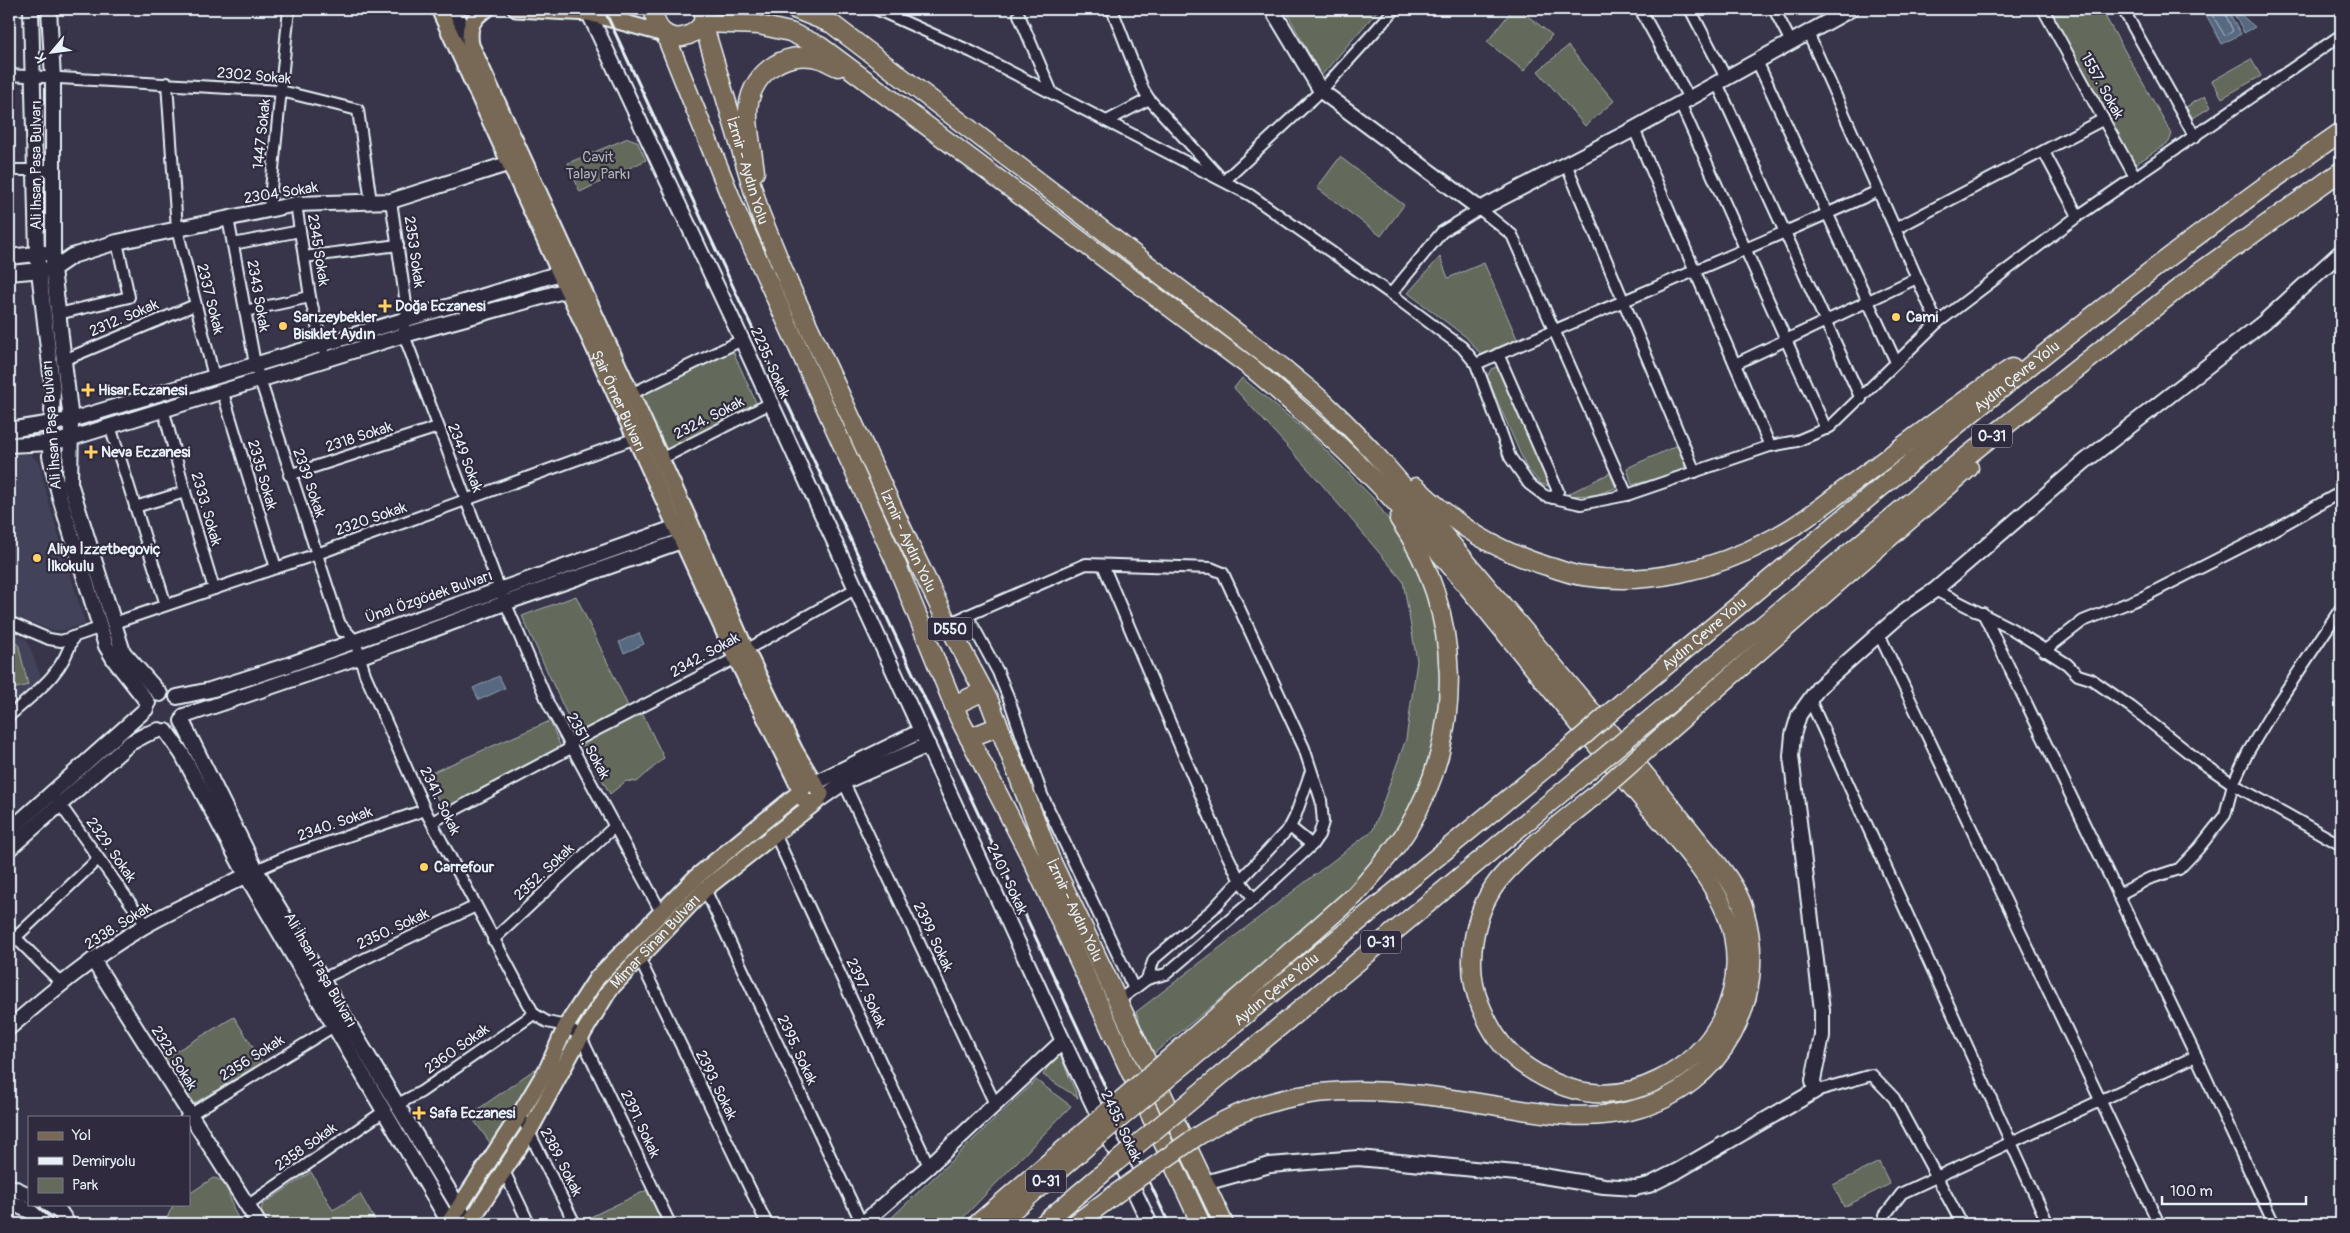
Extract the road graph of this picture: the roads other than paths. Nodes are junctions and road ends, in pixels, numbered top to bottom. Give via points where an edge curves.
1 (31, 9) edge
2 (49, 9) edge
3 (289, 9) edge
4 (439, 9) edge
5 (454, 9) edge
6 (487, 9) edge
7 (516, 9) edge
8 (654, 9) edge
9 (794, 9) edge
10 (876, 9) edge
11 (1112, 9) edge
12 (1395, 9) edge
13 (1640, 9) edge
14 (1690, 9) edge
15 (1774, 9) edge
16 (1851, 9) edge
17 (2043, 9) edge
18 (2123, 9) edge
19 (1277, 10) edge
20 (588, 11) edge
21 (1019, 15) dead end
22 (704, 16) edge
23 (1808, 33) junction
24 (666, 34) junction
25 (2341, 35) edge
26 (1791, 42) junction
27 (471, 45) junction
28 (1757, 61) junction
29 (9, 75) edge
30 (34, 76) junction
31 (53, 79) junction
32 (1722, 81) junction
33 (167, 84) junction
34 (872, 84) junction
35 (282, 91) junction
36 (1320, 91) junction
37 (1052, 93) junction
38 (1149, 99) junction
39 (1685, 100) junction
40 (2104, 119) junction
41 (1107, 121) junction
42 (1634, 129) junction
43 (2341, 132) edge
44 (2195, 137) junction
45 (2044, 152) junction
46 (516, 161) junction
47 (1566, 164) junction
48 (9, 170) edge
49 (34, 170) junction
50 (52, 170) junction
51 (2341, 170) edge
52 (2135, 177) junction
53 (1224, 181) junction
54 (1878, 191) junction
55 (392, 201) junction
56 (371, 202) junction
57 (296, 204) junction
58 (269, 209) junction
59 (1480, 209) junction
60 (760, 213) junction
61 (1828, 213) junction
62 (2078, 216) junction
63 (228, 218) junction
64 (177, 229) junction
65 (1895, 229) junction
66 (300, 231) junction
67 (1785, 232) junction
68 (117, 242) junction
69 (233, 244) junction
70 (398, 244) junction
71 (1745, 250) junction
72 (53, 252) junction
73 (2341, 252) edge
74 (38, 254) junction
75 (72, 256) junction
76 (9, 257) edge
77 (304, 257) junction
78 (53, 269) junction
79 (39, 270) junction
80 (567, 271) junction
81 (1695, 272) junction
82 (9, 273) edge
83 (1917, 278) junction
84 (574, 288) junction
85 (1392, 294) junction
86 (310, 297) junction
87 (1624, 300) junction
88 (1868, 300) junction
89 (195, 305) junction
90 (245, 311) junction
91 (58, 314) junction
92 (1825, 321) junction
93 (2082, 323) junction
94 (1937, 324) junction
95 (404, 328) junction
96 (1554, 330) junction
97 (742, 340) junction
98 (1786, 340) junction
99 (321, 345) junction
100 (2106, 347) junction
101 (1498, 354) junction
102 (64, 360) junction
103 (325, 360) junction
104 (1896, 362) junction
105 (255, 364) junction
106 (1476, 364) junction
107 (1734, 364) junction
108 (214, 377) junction
109 (259, 379) junction
110 (222, 390) junction
111 (631, 394) junction
112 (1861, 399) junction
113 (771, 403) junction
114 (164, 408) junction
115 (1332, 409) junction
116 (71, 420) junction
117 (53, 424) junction
118 (110, 426) junction
119 (438, 427) junction
120 (1826, 429) junction
121 (9, 430) edge
122 (72, 438) junction
123 (636, 438) junction
124 (50, 443) junction
125 (9, 445) edge
126 (1770, 446) junction
127 (661, 460) junction
128 (1364, 469) junction
129 (1695, 472) junction
130 (290, 474) junction
131 (185, 492) junction
132 (2341, 492) edge
133 (1626, 495) junction
134 (1553, 498) junction
135 (466, 501) junction
136 (135, 507) junction
137 (687, 532) junction
138 (317, 554) junction
139 (1103, 565) junction
140 (276, 568) junction
141 (214, 589) junction
142 (855, 589) junction
143 (1935, 590) junction
144 (503, 596) junction
145 (166, 605) junction
146 (2341, 608) edge
147 (1983, 613) junction
148 (967, 615) junction
149 (9, 622) edge
150 (114, 623) junction
151 (948, 624) junction
152 (99, 628) junction
153 (1879, 634) junction
154 (73, 638) junction
155 (350, 643) junction
156 (2044, 651) junction
157 (741, 654) junction
158 (356, 658) junction
159 (984, 691) junction
160 (160, 694) junction
161 (177, 697) junction
162 (1810, 700) junction
163 (954, 705) junction
164 (147, 706) junction
165 (9, 716) edge
166 (183, 718) junction
167 (999, 726) junction
168 (163, 731) junction
169 (921, 731) junction
170 (970, 738) junction
171 (928, 745) junction
172 (570, 746) junction
173 (1311, 770) junction
174 (844, 783) junction
175 (2233, 784) junction
176 (807, 787) junction
177 (52, 793) junction
178 (816, 802) junction
179 (61, 805) junction
180 (425, 810) junction
181 (432, 822) junction
182 (11, 824) edge
183 (615, 826) junction
184 (1290, 826) junction
185 (775, 834) junction
186 (1312, 845) junction
187 (2341, 845) edge
188 (9, 849) edge
189 (98, 859) junction
190 (251, 873) junction
191 (1240, 882) junction
192 (701, 883) junction
193 (2118, 895) junction
194 (1254, 899) junction
195 (476, 906) junction
196 (666, 918) junction
197 (146, 925) junction
198 (12, 934) edge
199 (493, 940) junction
200 (639, 958) junction
201 (93, 960) junction
202 (322, 979) junction
203 (1147, 979) junction
204 (61, 983) junction
205 (1134, 989) junction
206 (1118, 1002) junction
207 (534, 1014) junction
208 (340, 1022) junction
209 (547, 1022) junction
210 (566, 1026) junction
211 (9, 1028) edge
212 (559, 1040) junction
213 (1063, 1041) junction
214 (577, 1043) junction
215 (2196, 1056) junction
216 (592, 1058) junction
217 (1166, 1070) junction
218 (1815, 1091) junction
219 (2101, 1100) junction
220 (396, 1104) junction
221 (995, 1104) junction
222 (383, 1112) junction
223 (520, 1114) junction
224 (188, 1116) edge
225 (190, 1119) edge
226 (529, 1132) junction
227 (1093, 1133) junction
228 (2011, 1141) junction
229 (929, 1166) junction
230 (504, 1171) junction
231 (1937, 1177) junction
232 (1205, 1182) junction
233 (9, 1186) edge
234 (28, 1195) edge
235 (9, 1202) edge
236 (51, 1206) edge
237 (52, 1206) edge
238 (247, 1206) junction
239 (459, 1207) junction
240 (43, 1222) edge
241 (68, 1224) edge
242 (259, 1224) edge
243 (449, 1224) edge
244 (469, 1224) edge
245 (529, 1224) edge
246 (575, 1224) edge
247 (670, 1224) edge
248 (767, 1224) edge
249 (862, 1224) edge
250 (977, 1224) edge
251 (997, 1224) edge
252 (1043, 1224) edge
253 (1075, 1224) edge
254 (1150, 1224) edge
255 (1201, 1224) edge
256 (1224, 1224) edge
257 (1884, 1224) edge
258 (1962, 1224) edge
259 (2048, 1224) edge
260 (2159, 1224) edge
261 (2274, 1224) edge

1 - 30 street, Ali İhsan Paşa Bulvarı
2 - 31 street
3 - 35 street, 1447 Sokak
4 - 46 main road, Şair Ömer Bulvarı
5 - 27 street, Şair Ömer Bulvarı
6 - 27 main road via 475,18 469,31
7 - 20 main road
8 - 24 highway, D550 via 656,23
9 - 115 highway via 832,24 1282,367
10 - 37 street via 972,52
11 - 38 street
12 - 36 street
13 - 39 street
14 - 32 street
15 - 26 street
16 - 23 street
17 - 40 street, 1557. Sokak
18 - 44 street
19 - 36 street
20 - 24 main road
20 - 97 street, 2235. Sokak
21 - 37 street
22 - 24 highway via 698,30 682,38
22 - 34 highway via 790,32 820,46
22 - 60 highway, İzmir - Aydın Yolu / D550
23 - 26 street
23 - 54 street
24 - 163 highway, İzmir - Aydın Yolu / D550 via 737,213 896,563
25 - 44 street
26 - 28 street
27 - 46 main road, Şair Ömer Bulvarı
28 - 32 street
28 - 61 street
29 - 30 street, 2302 Sokak
30 - 31 street, 2302 Sokak
30 - 49 street, Ali İhsan Paşa Bulvarı
31 - 33 street, 2302 Sokak
31 - 50 street, Ali Ihsan Pasa Bulvarı
32 - 39 street
32 - 67 street
33 - 35 street, 2302 Sokak
33 - 64 street, 2337 Sokak
34 - 60 highway via 820,59 805,58 784,60 758,78 750,96 748,114
34 - 128 highway via 1254,370 1322,427
35 - 56 street, 2302 Sokak via 358,110
35 - 58 street, 1447 Sokak
36 - 53 street
36 - 59 street
37 - 41 street
38 - 41 street
38 - 53 street
39 - 42 street
39 - 71 street
40 - 45 street
40 - 52 street, 1557. Sokak
41 - 53 street
42 - 47 street
42 - 81 street
43 - 93 highway, Aydın Çevre Yolu / O-31 via 2260,188
44 - 52 street
45 - 62 street
45 - 65 street
46 - 55 street, 2304 Sokak
46 - 80 main road, Şair Ömer Bulvarı
47 - 59 street
47 - 87 street
48 - 49 street
49 - 50 street
49 - 74 street, Ali İhsan Paşa Bulvarı
50 - 72 street, Ali Ihsan Pasa Bulvarı
51 - 100 highway, Aydın Çevre Yolu / O-31 via 2194,276
52 - 62 street
53 - 85 street via 1250,195
54 - 61 street
54 - 65 street
55 - 56 street, 2304 Sokak
55 - 70 street, 2353 Sokak
56 - 57 street, 2304 Sokak
57 - 58 street, 2304 Sokak
57 - 66 street, 2345 Sokak
58 - 63 street, 2304 Sokak
59 - 85 street via 1442,232
59 - 96 street via 1512,235
60 - 151 highway, İzmir - Aydın Yolu / D550 via 789,284
61 - 67 street
61 - 88 street
62 - 94 street
63 - 64 street, 2304 Sokak
63 - 69 street, 2343 Sokak
64 - 68 street, 2304 Sokak
64 - 89 street, 2337 Sokak
65 - 83 street
66 - 69 street
66 - 77 street, 2345 Sokak
67 - 71 street
67 - 92 street
68 - 75 street, 2304 Sokak
68 - 91 street via 129,297
69 - 90 street, 2343 Sokak
70 - 77 street
70 - 95 street, 2353 Sokak via 407,311
71 - 81 street
71 - 98 street
72 - 74 street
72 - 75 street
72 - 78 street, Ali İhsan Paşa Bulvarı
73 - 143 street via 2264,322 2091,456
74 - 76 street
74 - 79 street, Ali İhsan Paşa Bulvarı
75 - 78 street
77 - 86 street, 2345 Sokak
78 - 79 street
78 - 91 street, Ali İhsan Paşa Bulvarı
79 - 82 street
79 - 117 street, Ali İhsan Paşa Bulvarı via 53,391
80 - 84 main road, Şair Ömer Bulvarı
80 - 95 street
81 - 87 street
81 - 107 street
83 - 88 street
83 - 94 street
84 - 95 street
84 - 111 main road, Şair Ömer Bulvarı
84 - 123 main road, Şair Ömer Bulvarı
85 - 106 street via 1462,347
86 - 90 street
86 - 99 street, 2345 Sokak
87 - 96 street
87 - 129 street
88 - 92 street
88 - 104 street
89 - 102 street, 2312. Sokak
89 - 108 street, 2337 Sokak
90 - 105 street, 2343 Sokak
91 - 102 street, Ali İhsan Paşa Bulvarı
92 - 98 street
92 - 112 street
93 - 115 highway via 1976,392 1773,539 1688,572 1639,580 1582,576 1491,545 1444,514
93 - 217 highway, Aydın Çevre Yolu / O-31, bridge via 1634,692 1559,758
94 - 104 street
95 - 99 street
95 - 103 street
95 - 119 street, 2349 Sokak
96 - 101 street
96 - 133 street
97 - 111 street
97 - 113 street, 2235. Sokak
98 - 107 street
98 - 120 street
99 - 103 street, 2345 Sokak
99 - 105 street
100 - 128 highway, bridge via 1905,526 1668,731 1593,797 1552,831 1497,882 1478,919 1470,957 1475,994 1490,1030 1513,1058 1544,1079 1563,1087 1601,1094 1624,1093 1670,1075 1689,1061 1719,1027 1729,1004 1735,973 1733,935 1722,904 1671,833 1407,515
100 - 252 highway, Aydın Çevre Yolu / O-31, bridge via 1925,490
101 - 106 street
101 - 134 street via 1558,491
102 - 116 street, Ali İhsan Paşa Bulvarı
103 - 109 street
104 - 112 street
105 - 108 street
105 - 109 street, 2343 Sokak
106 - 134 street via 1510,457 1529,484
107 - 126 street
108 - 116 street
109 - 110 street
109 - 130 street, 2339 Sokak
110 - 114 street
110 - 140 street, 2335 Sokak
111 - 127 main road, Şair Ömer Bulvarı
112 - 120 street
113 - 127 street, 2324. Sokak
113 - 142 street, 2235. Sokak
114 - 118 street
114 - 131 street, 2333. Sokak
115 - 253 highway, bridge via 1390,471 1722,870 1743,906 1752,949 1751,986 1740,1022 1722,1051 1698,1076 1674,1094 1636,1109 1598,1116 1545,1114 1391,1090 1346,1089 1264,1103 1221,1120
116 - 117 street
116 - 122 street, Ali İhsan Paşa Bulvarı
117 - 121 street
117 - 124 street, Ali İhsan Paşa Bulvarı
118 - 122 street
118 - 136 street
119 - 130 street, 2318 Sokak
119 - 135 street, 2349 Sokak
120 - 126 street via 1797,441
122 - 124 street
122 - 150 street, Ali İhsan Paşa Bulvarı via 70,483
123 - 135 street, 2320 Sokak
123 - 137 main road, Şair Ömer Bulvarı
124 - 125 street
124 - 152 street, Ali İhsan Paşa Bulvarı via 60,498
126 - 129 street
127 - 137 main road, Şair Ömer Bulvarı
128 - 217 highway via 1426,564 1440,606 1448,653 1450,696 1442,749 1426,794 1407,830 1380,867 1355,895
129 - 133 street
130 - 138 street, 2339 Sokak
131 - 136 street
131 - 141 street, 2333. Sokak
132 - 156 street via 2143,597 2083,621
133 - 134 street via 1581,504
135 - 138 street, 2320 Sokak
135 - 144 street, 2349 Sokak
136 - 145 street
137 - 144 street, Ünal Özgödek Bulvarı
137 - 157 main road, Şair Ömer Bulvarı
138 - 140 street, 2320 Sokak
138 - 155 street, 2339 Sokak
139 - 148 street via 1086,564
139 - 173 street via 1194,566 1223,573 1304,748
139 - 191 street
140 - 141 street, 2320 Sokak
141 - 145 street, 2320 Sokak
142 - 157 street, 2342. Sokak
142 - 169 street, 2235. Sokak
143 - 147 street
143 - 153 street
144 - 155 street, Ünal Özgödek Bulvarı
144 - 158 street, Ünal Özgödek Bulvarı
144 - 172 street, 2351. Sokak
145 - 150 street, 2320 Sokak
146 - 175 street via 2275,707
147 - 156 street
147 - 193 street
148 - 151 street
148 - 205 street via 998,672 1042,796
149 - 154 street via 49,639
150 - 160 street, Ali İhsan Paşa Bulvarı via 123,652
151 - 159 highway, İzmir - Aydın Yolu / D550
152 - 154 street
152 - 164 street, Ali İhsan Paşa Bulvarı via 115,661
153 - 162 street via 1819,687
153 - 219 street
154 - 165 street via 63,664 52,678
155 - 158 street
155 - 161 street, Ünal Özgödek Bulvarı via 210,690
156 - 175 street via 2131,707
157 - 172 street, 2342. Sokak
157 - 176 main road, Şair Ömer Bulvarı
158 - 166 street, Ünal Özgödek Bulvarı
158 - 180 street, 2341. Sokak
159 - 163 highway
159 - 167 highway, İzmir - Aydın Yolu / D550
160 - 161 street via 169,693
160 - 164 street
161 - 166 street via 183,704
162 - 218 street via 1797,721 1791,756 1822,1010 1822,1036 1813,1080
162 - 228 street
163 - 170 highway, İzmir - Aydın Yolu / D550
164 - 168 street via 149,722
164 - 177 street
166 - 168 street via 173,730
166 - 190 street, Ali İhsan Paşa Bulvarı
167 - 170 highway
167 - 206 highway, İzmir - Aydın Yolu / D550 via 1050,858
168 - 179 street via 147,734 130,743
168 - 190 street, Ali İhsan Paşa Bulvarı via 182,754
169 - 171 street, 2401. Sokak
169 - 176 street, Mimar Sinan Bulvarı
170 - 255 highway, İzmir - Aydın Yolu / D550 via 1034,864
171 - 174 street, Mimar Sinan Bulvarı
171 - 213 street, 2401. Sokak
172 - 181 street
172 - 183 street, 2351. Sokak
173 - 184 street
173 - 186 street via 1321,800 1323,822
174 - 178 street, Mimar Sinan Bulvarı
174 - 221 street, 2399. Sokak
175 - 187 street
175 - 193 street via 2225,815 2179,869 2148,878
176 - 178 main road, Şair Ömer Bulvarı via 804,800
176 - 192 main road, Mimar Sinan Bulvarı
177 - 179 street, 2329. Sokak
177 - 182 street
178 - 185 main road, Mimar Sinan Bulvarı
179 - 188 street
179 - 189 street, 2329. Sokak
180 - 181 street, 2341. Sokak
180 - 190 street, 2340. Sokak via 288,856
181 - 195 street, 2341. Sokak
183 - 196 street, 2351. Sokak
183 - 199 street, 2352. Sokak
184 - 186 street
184 - 191 street
185 - 192 main road, Mimar Sinan Bulvarı
185 - 229 street, 2397. Sokak
186 - 194 street
189 - 197 street, 2329. Sokak
189 - 198 street
190 - 197 street, 2338. Sokak
190 - 202 street, Ali İhsan Paşa Bulvarı
190 - 208 street, Ali İhsan Paşa Bulvarı
191 - 194 street
191 - 203 street via 1154,959
192 - 196 main road, Mimar Sinan Bulvarı
192 - 249 street, 2395. Sokak
193 - 215 street
194 - 203 street via 1166,974
195 - 199 street, 2341. Sokak
195 - 202 street, 2350. Sokak
196 - 200 main road, Mimar Sinan Bulvarı
196 - 210 main road, Mimar Sinan Bulvarı via 598,978
197 - 201 street, 2338. Sokak
198 - 204 street
199 - 207 street, 2341. Sokak
200 - 214 main road, Mimar Sinan Bulvarı via 610,989
200 - 248 street, 2393. Sokak
201 - 204 street, 2338. Sokak
201 - 224 street, 2325 Sokak
202 - 208 street, Ali İhsan Paşa Bulvarı
203 - 205 street
204 - 211 street, 2338. Sokak
205 - 206 street
206 - 232 highway, İzmir - Aydın Yolu / D550
207 - 209 street, 2341. Sokak
207 - 220 street, 2360 Sokak via 421,1092
208 - 220 street, Ali İhsan Paşa Bulvarı
208 - 222 street, Ali İhsan Paşa Bulvarı
208 - 224 street, 2356 Sokak
209 - 210 street, 2341. Sokak
209 - 212 street
210 - 212 main road, Mimar Sinan Bulvarı
210 - 214 street
212 - 214 street
212 - 223 main road, Mimar Sinan Bulvarı via 548,1067
213 - 221 street
213 - 254 street, 2435. Sokak
214 - 216 street
214 - 216 street, 2391. Sokak
214 - 226 main road, Mimar Sinan Bulvarı
215 - 219 street
215 - 261 street
216 - 247 street, 2391. Sokak
217 - 227 highway, Aydın Çevre Yolu / O-31, bridge
218 - 231 street via 1872,1075 1894,1098
218 - 232 street via 1679,1170 1650,1185 1635,1188 1358,1158 1270,1165
219 - 228 street
219 - 260 street
220 - 222 street
220 - 239 street, Ali İhsan Paşa Bulvarı
221 - 229 street
222 - 238 street, 2358 Sokak
222 - 243 street, Ali İhsan Paşa Bulvarı
223 - 226 street, 2389. Sokak
223 - 239 main road, Mimar Sinan Bulvarı
225 - 238 street, 2325 Sokak
226 - 230 main road, Mimar Sinan Bulvarı
226 - 246 street, 2389. Sokak
227 - 250 highway
227 - 251 highway, Aydın Çevre Yolu / O-31
228 - 231 street
228 - 259 street
229 - 249 street
230 - 244 main road, Mimar Sinan Bulvarı
230 - 245 street
231 - 257 street via 1902,1193 1885,1215
231 - 258 street
232 - 256 highway, İzmir - Aydın Yolu / D550
233 - 234 street
235 - 240 street
236 - 240 street
237 - 241 street
238 - 242 street, 2325 Sokak
239 - 243 main road, Mimar Sinan Bulvarı
239 - 244 street, Ali İhsan Paşa Bulvarı

